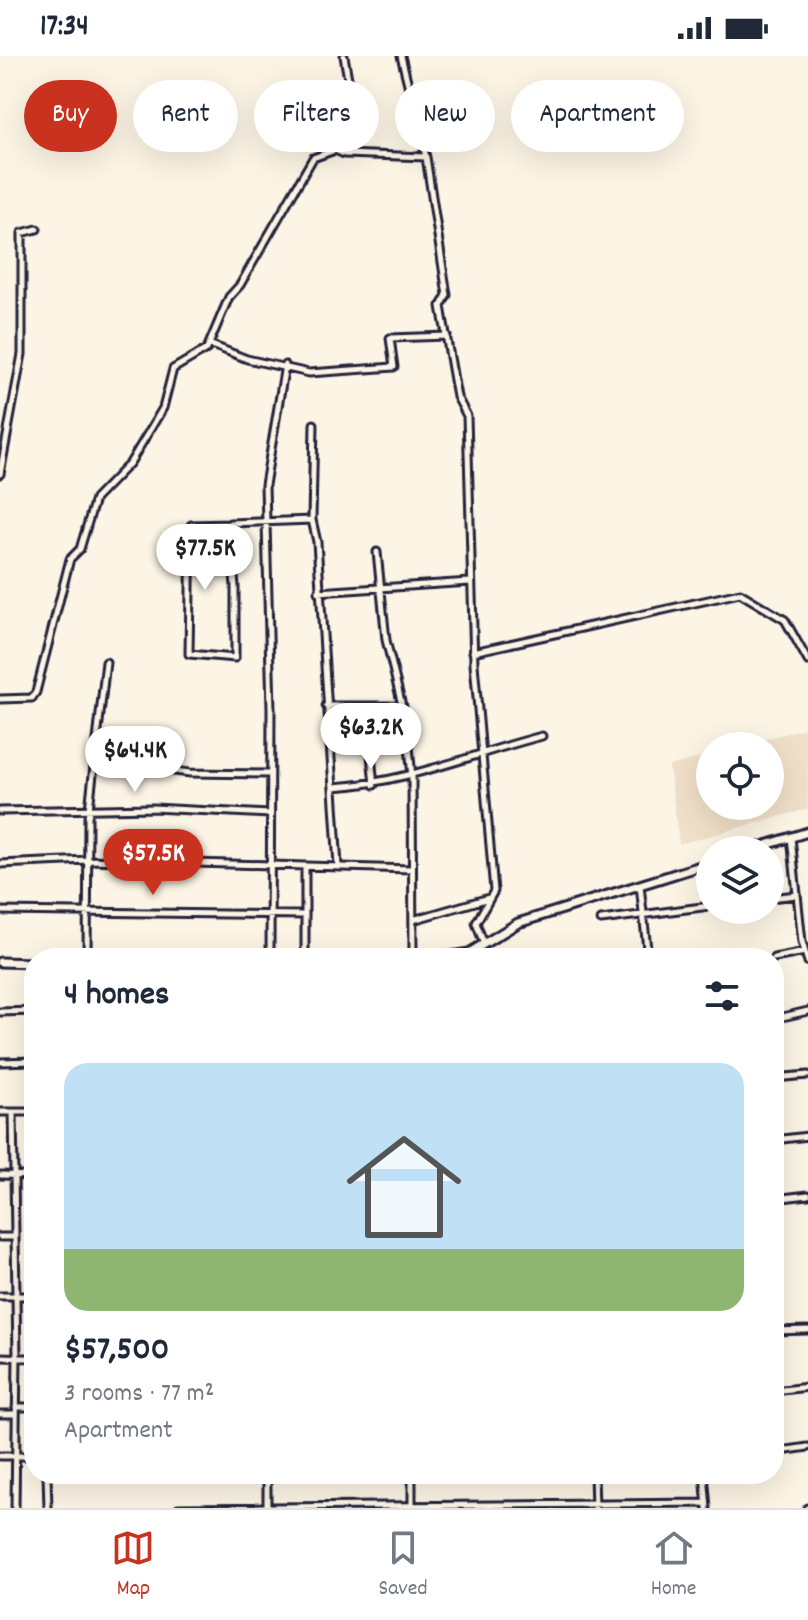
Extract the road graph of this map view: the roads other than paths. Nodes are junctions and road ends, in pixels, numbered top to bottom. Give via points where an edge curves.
1 (344, 56) edge
2 (401, 56) edge
3 (348, 80) edge
4 (330, 152) edge
5 (340, 152) edge
6 (426, 157) junction
7 (37, 229) dead end
8 (447, 336) junction
9 (209, 344) junction
10 (285, 365) junction
11 (314, 424) dead end
12 (0, 474) edge
13 (266, 519) junction
14 (312, 520) junction
15 (230, 524) junction
16 (377, 552) dead end
17 (470, 582) junction
18 (380, 589) junction
19 (318, 592) junction
20 (473, 652) junction
21 (808, 661) edge
22 (106, 662) dead end
23 (0, 699) edge
24 (326, 706) junction
25 (366, 706) junction
26 (403, 706) junction
27 (542, 736) dead end
28 (479, 752) junction
29 (94, 761) junction
30 (270, 774) junction
31 (412, 777) junction
32 (374, 785) junction
33 (333, 787) junction
34 (89, 808) junction
35 (0, 811) edge
36 (270, 814) junction
37 (808, 832) edge
38 (791, 837) junction
39 (784, 839) edge
40 (88, 860) junction
41 (0, 864) edge
42 (269, 864) junction
43 (305, 866) junction
44 (338, 866) junction
45 (696, 867) edge
46 (412, 869) junction
47 (640, 885) junction
48 (797, 895) junction
49 (784, 896) edge
50 (490, 897) junction
51 (696, 908) edge
52 (88, 910) junction
53 (0, 911) edge
54 (270, 914) junction
55 (643, 914) junction
56 (305, 915) junction
57 (413, 920) junction
58 (601, 920) dead end
59 (484, 944) junction
60 (87, 948) edge
61 (270, 948) edge
62 (305, 948) edge
63 (413, 948) edge
64 (477, 948) edge
65 (647, 948) edge
66 (805, 952) junction
67 (784, 956) edge
68 (0, 962) edge
69 (808, 962) edge
70 (24, 963) edge
71 (24, 1011) edge
72 (808, 1011) edge
73 (0, 1012) edge
74 (784, 1017) edge
75 (24, 1061) edge
76 (0, 1062) edge
77 (808, 1075) edge
78 (784, 1077) edge
79 (0, 1112) edge
80 (13, 1112) junction
81 (24, 1112) edge
82 (808, 1136) edge
83 (784, 1139) edge
84 (0, 1175) edge
85 (14, 1176) junction
86 (24, 1176) edge
87 (808, 1195) edge
88 (784, 1198) edge
89 (0, 1237) edge
90 (15, 1237) junction
91 (0, 1296) edge
92 (16, 1296) junction
93 (24, 1296) edge
94 (808, 1330) edge
95 (784, 1331) edge
96 (0, 1357) edge
97 (17, 1357) junction
98 (24, 1357) edge
99 (808, 1387) edge
100 (784, 1390) edge
101 (24, 1409) edge
102 (16, 1410) junction
103 (0, 1414) edge
104 (808, 1447) edge
105 (784, 1451) edge
106 (0, 1456) edge
107 (16, 1456) junction
108 (24, 1456) edge
109 (47, 1484) edge
110 (267, 1484) edge
111 (412, 1484) edge
112 (594, 1484) edge
113 (705, 1484) edge
114 (594, 1506) edge
115 (707, 1506) edge
116 (412, 1507) edge
117 (15, 1508) edge
118 (48, 1508) edge
119 (178, 1508) edge
120 (267, 1508) edge

1 - 3 street
2 - 6 street
4 - 9 street via 313,158 229,297
5 - 6 street
6 - 8 street via 447,295 441,306
7 - 12 street via 22,233 22,354
8 - 10 street via 390,338 394,367 309,373
8 - 17 street via 457,397 467,416
9 - 10 street via 247,359
9 - 23 street via 173,369 163,408 130,463 95,499 80,549 70,559 36,692 32,698
10 - 13 street via 265,485
11 - 14 street
13 - 14 street
13 - 15 street
13 - 30 street
14 - 19 street
15 - 15 street via 235,658 189,654 191,525
16 - 18 street
17 - 18 street
17 - 20 street
18 - 19 street
18 - 26 street via 389,657
19 - 24 street
20 - 21 street via 740,593 785,620
20 - 28 street
22 - 29 street
24 - 25 street
24 - 33 street
25 - 26 street
25 - 32 street
26 - 31 street
27 - 28 street
28 - 31 street
28 - 50 street via 494,891
29 - 30 street via 190,773
29 - 34 street
30 - 36 street
31 - 32 street
31 - 46 street
32 - 33 street
33 - 44 street
34 - 35 street
34 - 36 street
34 - 40 street
36 - 42 street
37 - 38 street
38 - 39 street
38 - 48 street
40 - 41 street
40 - 42 street
40 - 52 street
42 - 43 street
42 - 54 street
43 - 44 street
43 - 56 street
44 - 46 street
45 - 47 street
46 - 57 street
47 - 55 street
47 - 59 street via 518,923
48 - 49 street
48 - 66 street
50 - 57 street
50 - 59 street via 476,923
51 - 55 street
52 - 53 street
52 - 54 street
52 - 60 street
54 - 56 street
54 - 61 street
55 - 58 street
55 - 65 street
56 - 62 street
57 - 63 street
59 - 64 street
66 - 67 street
66 - 69 street
68 - 70 street
71 - 73 street
72 - 74 street
75 - 76 street
77 - 78 street
79 - 80 street
80 - 81 street
80 - 85 street
82 - 83 street
84 - 85 street
85 - 86 street
85 - 90 street
87 - 88 street
89 - 90 street
90 - 92 street
91 - 92 street
92 - 93 street
92 - 97 street
94 - 95 street
96 - 97 street
97 - 98 street
97 - 102 street
99 - 100 street
101 - 102 street
102 - 103 street
102 - 107 street
104 - 105 street
106 - 107 street
107 - 108 street
107 - 117 street
109 - 118 street
110 - 120 street
111 - 116 street
112 - 114 street
113 - 115 street
114 - 115 street
114 - 116 street
116 - 120 street
119 - 120 street

